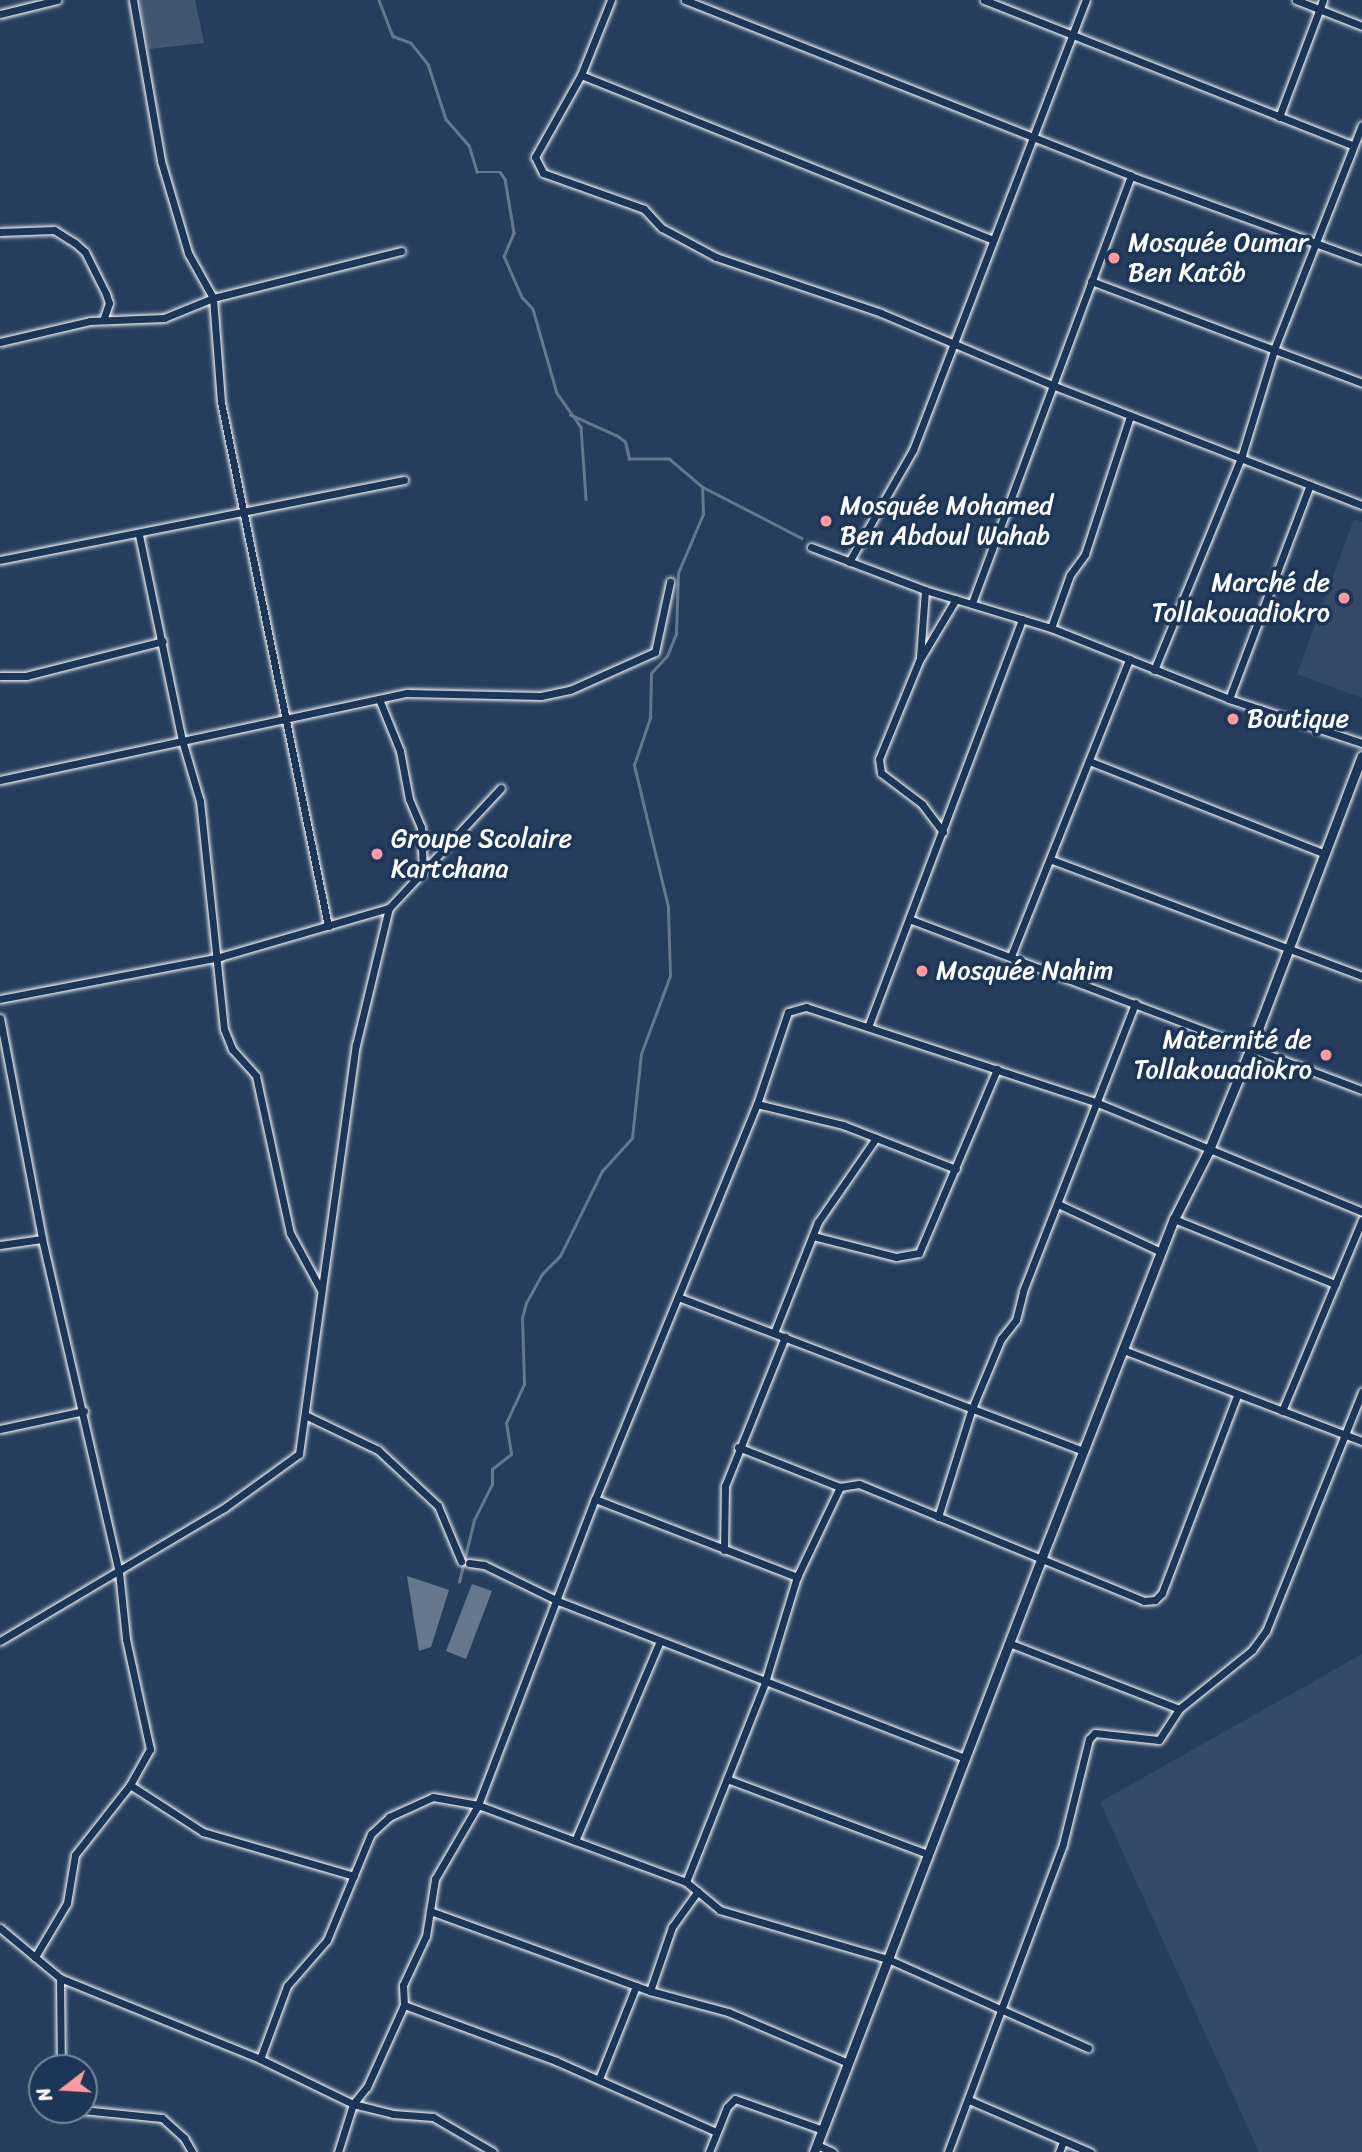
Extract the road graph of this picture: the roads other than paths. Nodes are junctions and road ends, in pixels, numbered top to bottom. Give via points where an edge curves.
1 (57, 0) edge
2 (133, 0) edge
3 (611, 0) edge
4 (685, 0) edge
5 (984, 0) edge
6 (1086, 0) edge
7 (1296, 0) edge
8 (1323, 0) edge
9 (1320, 9) junction
10 (0, 14) edge
11 (1362, 26) edge
12 (1072, 37) junction
13 (581, 75) junction
14 (1279, 117) junction
15 (1362, 125) edge
16 (1033, 138) junction
17 (1352, 145) junction
18 (1131, 176) junction
19 (0, 232) edge
20 (991, 239) junction
21 (1314, 243) junction
22 (401, 251) dead end
23 (1362, 260) edge
24 (1091, 281) junction
25 (213, 298) junction
26 (103, 320) junction
27 (0, 342) edge
28 (951, 344) junction
29 (1275, 347) junction
30 (1362, 383) edge
31 (1052, 385) junction
32 (1130, 416) junction
33 (1242, 455) junction
34 (404, 480) dead end
35 (1310, 485) junction
36 (1362, 505) edge
37 (244, 513) junction
38 (139, 535) junction
39 (811, 547) dead end
40 (0, 561) edge
41 (849, 562) junction
42 (670, 582) dead end
43 (925, 590) junction
44 (956, 599) junction
45 (972, 603) junction
46 (1022, 619) junction
47 (1051, 628) junction
48 (163, 641) junction
49 (1129, 659) junction
50 (919, 661) junction
51 (1154, 670) junction
52 (0, 676) edge
53 (379, 699) junction
54 (1229, 699) junction
55 (288, 717) junction
56 (182, 740) junction
57 (1362, 743) edge
58 (1362, 756) edge
59 (1089, 761) junction
60 (0, 780) edge
61 (501, 788) dead end
62 (943, 832) junction
63 (1325, 853) junction
64 (1052, 860) junction
65 (423, 871) junction
66 (389, 908) junction
67 (909, 919) junction
68 (328, 926) junction
69 (1288, 950) junction
70 (1011, 956) junction
71 (220, 957) junction
72 (1362, 976) edge
73 (0, 999) edge
74 (1135, 1003) junction
75 (0, 1022) edge
76 (868, 1027) junction
77 (1252, 1045) junction
78 (997, 1069) junction
79 (1362, 1090) edge
80 (1098, 1103) junction
81 (757, 1104) junction
82 (876, 1138) junction
83 (1208, 1152) junction
84 (956, 1169) junction
85 (1058, 1204) junction
86 (1362, 1212) edge
87 (1174, 1219) junction
88 (1362, 1220) edge
89 (813, 1236) junction
90 (42, 1240) junction
91 (0, 1245) edge
92 (1161, 1252) junction
93 (1335, 1284) junction
94 (322, 1290) junction
95 (678, 1297) junction
96 (774, 1333) junction
97 (785, 1338) junction
98 (1126, 1351) junction
99 (1362, 1392) edge
100 (1237, 1396) junction
101 (84, 1411) junction
102 (971, 1411) junction
103 (1282, 1411) junction
104 (305, 1415) junction
105 (0, 1429) edge
106 (1346, 1435) junction
107 (1362, 1441) edge
108 (738, 1447) junction
109 (1083, 1451) junction
110 (839, 1487) junction
111 (595, 1499) junction
112 (938, 1517) junction
113 (724, 1550) junction
114 (1042, 1557) junction
115 (119, 1572) junction
116 (797, 1577) junction
117 (558, 1601) junction
118 (0, 1641) edge
119 (660, 1641) junction
120 (1009, 1643) junction
121 (765, 1682) junction
122 (1179, 1709) junction
123 (965, 1758) junction
124 (727, 1779) junction
125 (130, 1785) junction
126 (478, 1805) junction
127 (575, 1841) junction
128 (928, 1854) junction
129 (354, 1876) junction
130 (686, 1882) junction
131 (698, 1891) junction
132 (430, 1912) junction
133 (0, 1928) edge
134 (35, 1957) junction
135 (888, 1959) junction
136 (60, 1978) junction
137 (636, 1986) junction
138 (650, 1991) junction
139 (404, 2005) junction
140 (1004, 2010) junction
141 (1088, 2048) dead end
142 (61, 2054) edge
143 (260, 2059) junction
144 (848, 2063) junction
145 (599, 2079) junction
146 (969, 2100) junction
147 (353, 2104) junction
148 (98, 2112) edge
149 (823, 2130) junction
150 (716, 2132) junction
151 (1063, 2142) junction
152 (816, 2148) edge
153 (192, 2152) edge
154 (338, 2152) edge
155 (493, 2152) edge
156 (709, 2152) edge
157 (833, 2152) edge
158 (948, 2152) edge
159 (1059, 2152) edge
160 (1090, 2152) edge

1 - 10 street
2 - 25 street via 161,161 188,253
3 - 13 street
4 - 16 street
5 - 12 street
6 - 12 street
7 - 9 street
8 - 9 street
9 - 11 street
9 - 14 street
12 - 14 street
12 - 16 street
13 - 20 street
13 - 28 street via 536,157 543,173 645,209 662,228 716,257 881,313
14 - 17 street
15 - 17 street
16 - 18 street
16 - 20 street
17 - 21 street
18 - 21 street
18 - 24 street
19 - 26 street via 54,230 75,243 85,252 106,294 109,303
20 - 28 street
21 - 23 street
21 - 29 street
22 - 25 street
24 - 29 street
24 - 31 street
25 - 26 street via 164,318
25 - 37 street via 221,402
26 - 27 street via 48,328
28 - 31 street
28 - 41 street via 913,450
29 - 30 street
29 - 33 street
31 - 32 street
31 - 45 street
32 - 33 street
32 - 47 street via 1085,554 1070,575
33 - 35 street
33 - 51 street
34 - 37 street
35 - 36 street
35 - 54 street
37 - 38 street
37 - 55 street
38 - 40 street
38 - 48 street
39 - 41 street
41 - 43 street
42 - 53 street via 655,652 570,690 541,696 438,691
43 - 44 street
43 - 50 street
44 - 45 street
44 - 50 street
45 - 46 street
46 - 47 street
46 - 62 street
47 - 49 street
48 - 52 street via 26,676
48 - 56 street
49 - 51 street
49 - 59 street
50 - 62 street via 879,760 881,774 922,804
51 - 54 street
53 - 55 street
53 - 65 street via 419,819
54 - 57 street
55 - 56 street
55 - 68 street
56 - 60 street
56 - 71 street via 200,801
58 - 63 street
59 - 63 street
59 - 64 street
61 - 65 street
62 - 67 street
63 - 69 street
64 - 69 street
64 - 70 street
65 - 66 street
66 - 68 street
66 - 94 street via 356,1045
67 - 70 street
67 - 76 street
68 - 71 street
69 - 72 street
69 - 77 street
70 - 74 street
71 - 73 street
71 - 94 street via 224,1030 232,1049 256,1076 290,1233
74 - 77 street
74 - 80 street
75 - 90 street
76 - 78 street
76 - 81 street via 796,1007 788,1012
77 - 79 street
77 - 83 street
78 - 80 street
78 - 84 street
80 - 83 street
80 - 85 street
81 - 82 street
81 - 95 street
82 - 84 street
82 - 89 street
83 - 86 street
83 - 87 street
84 - 89 street via 919,1253 896,1257
85 - 92 street
85 - 102 street via 1016,1320 1001,1339
87 - 92 street
87 - 93 street
88 - 93 street
89 - 96 street
90 - 91 street
90 - 101 street
92 - 98 street
93 - 103 street
94 - 104 street
95 - 96 street
95 - 111 street
96 - 97 street
97 - 102 street
97 - 108 street
98 - 100 street
98 - 109 street
99 - 106 street
100 - 103 street
100 - 114 street via 1162,1594 1155,1600 1144,1601
101 - 105 street
101 - 115 street
102 - 109 street
102 - 112 street
103 - 106 street
104 - 115 street via 299,1454 224,1508
104 - 117 street via 378,1451 438,1506 465,1562 509,1576
106 - 107 street
106 - 122 street via 1266,1631 1252,1650
108 - 110 street
108 - 113 street via 725,1486
109 - 114 street
110 - 112 street via 859,1484
110 - 116 street
111 - 113 street
111 - 117 street
112 - 114 street
113 - 116 street
114 - 120 street
115 - 118 street
115 - 125 street via 126,1639 149,1749
116 - 121 street
117 - 119 street
117 - 126 street
119 - 121 street
119 - 127 street
120 - 122 street
120 - 123 street
121 - 123 street
121 - 124 street
122 - 140 street via 1156,1742 1107,1733 1095,1733 1089,1739 1074,1811
123 - 128 street
124 - 128 street
124 - 130 street
125 - 129 street via 203,1832
125 - 134 street via 75,1855 67,1903
126 - 127 street
126 - 129 street via 433,1797 389,1817 371,1834
126 - 132 street via 435,1879
127 - 130 street
128 - 135 street
129 - 143 street via 327,1940 287,1986
130 - 131 street
131 - 135 street via 720,1910
131 - 138 street via 672,1927
132 - 137 street
132 - 139 street via 426,1936 403,1985
133 - 134 street
134 - 136 street
135 - 140 street
135 - 144 street
136 - 142 street
136 - 143 street
137 - 138 street
137 - 145 street
138 - 144 street via 728,2012
139 - 145 street
139 - 147 street via 367,2087
140 - 141 street
140 - 146 street
143 - 147 street
144 - 149 street
145 - 150 street
146 - 151 street
146 - 158 street
147 - 154 street
147 - 155 street via 393,2115 433,2117
148 - 153 street via 162,2118
149 - 150 street via 735,2099
149 - 152 street
150 - 156 street
151 - 159 street
151 - 160 street
152 - 157 street

